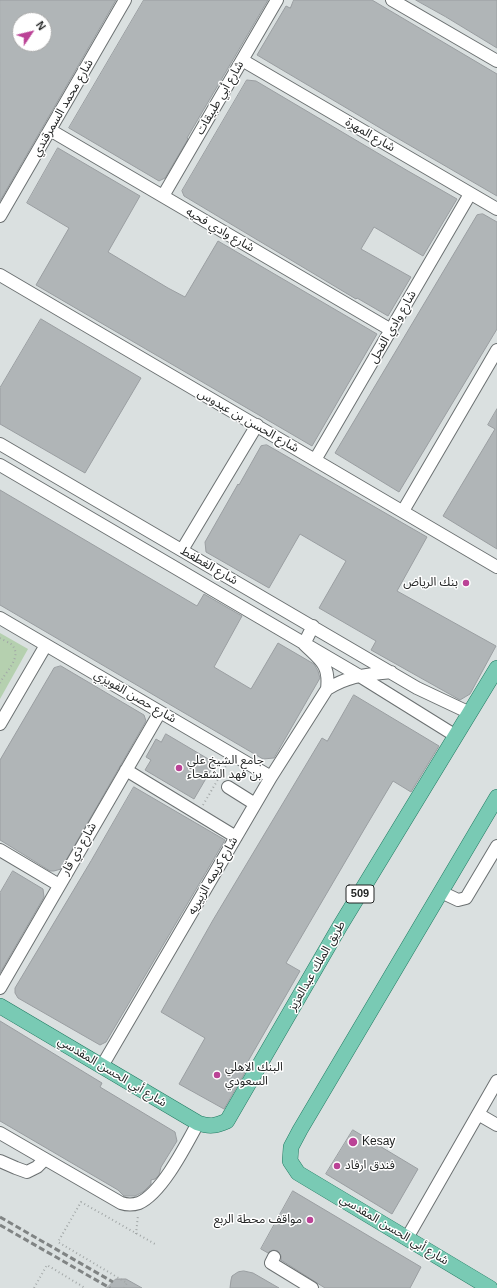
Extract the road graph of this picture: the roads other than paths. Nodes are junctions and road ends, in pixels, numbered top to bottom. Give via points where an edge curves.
1 (125, 0) edge
2 (277, 0) edge
3 (396, 1) edge
4 (242, 60) junction
5 (497, 61) edge
6 (50, 130) junction
7 (470, 194) junction
8 (163, 196) junction
9 (497, 209) edge
10 (0, 216) edge
11 (0, 274) edge
12 (391, 330) junction
13 (497, 350) edge
14 (256, 425) junction
15 (0, 444) edge
16 (315, 460) junction
17 (0, 466) edge
18 (403, 511) junction
19 (182, 550) junction
20 (497, 567) edge
21 (0, 618) edge
22 (313, 626) junction
23 (304, 644) junction
24 (46, 645) junction
25 (497, 668) edge
26 (391, 672) junction
27 (358, 675) junction
28 (418, 688) junction
29 (327, 689) junction
30 (408, 706) junction
31 (160, 712) junction
32 (470, 714) junction
33 (0, 724) edge
34 (456, 736) junction
35 (126, 770) junction
36 (271, 777) junction
37 (228, 787) dead end
38 (497, 797) edge
39 (255, 804) junction
40 (236, 837) junction
41 (497, 846) edge
42 (0, 850) edge
43 (59, 885) junction
44 (441, 892) junction
45 (0, 988) edge
46 (0, 1006) edge
47 (102, 1066) junction
48 (497, 1081) edge
49 (478, 1114) junction
50 (227, 1121) joint
51 (198, 1123) junction
52 (497, 1125) edge
53 (0, 1133) edge
54 (45, 1159) junction
55 (0, 1161) edge
56 (407, 1238) junction
57 (274, 1257) dead end
58 (484, 1286) edge
59 (312, 1288) edge

1 - 6 street, شارع محمد السمرقندي
2 - 4 street, شارع أبي طبيقات
3 - 5 street
4 - 7 street, شارع المهرة
4 - 8 street, شارع أبي طبيقات
6 - 8 street, شارع وادي فحيه
6 - 10 street, شارع محمد السمرقندي
7 - 9 street, شارع المهرة
7 - 12 street, شارع وادي الفحل
8 - 12 street, شارع وادي فحيه
11 - 14 street, شارع الحسن بن عبدوس
12 - 16 street, شارع وادي الفحل
13 - 18 street
14 - 16 street, شارع الحسن بن عبدوس
14 - 19 street
15 - 19 street, شارع الغطغط
16 - 18 street, شارع الحسن بن عبدوس
17 - 23 street, شارع الغطغط
18 - 20 street, شارع الحسن بن عبدوس
19 - 22 street, شارع الغطغط
21 - 24 street, شارع حصن الفويزي
22 - 23 street
22 - 26 street, شارع الغطغط
23 - 27 street, شارع الغطغط
23 - 29 street via 323,663 327,672
24 - 31 street, شارع حصن الفويزي
24 - 33 street
25 - 32 main road, طريق الملك عبدالعزيز / 509
26 - 27 street, شارع كريمه الزبيريه
26 - 28 street, شارع الغطغط
27 - 29 street, شارع كريمه الزبيريه
27 - 30 street, شارع الغطغط
28 - 30 street via 420,700 415,705
28 - 32 street, شارع الغطغط
29 - 36 street, شارع كريمه الزبيريه
30 - 34 street, شارع الغطغط
31 - 35 street, شارع ذي قار
31 - 36 street, شارع حصن الفويزي
32 - 34 main road, طريق الملك عبدالعزيز / 509
34 - 50 main road, طريق الملك عبدالعزيز / 509 via 340,926
35 - 40 street
35 - 43 street, شارع ذي قار
36 - 39 street, شارع كريمه الزبيريه
37 - 39 street
38 - 44 main road
39 - 40 street, شارع كريمه الزبيريه
40 - 47 street, شارع كريمه الزبيريه
41 - 44 street via 466,898 458,900
42 - 43 street
43 - 45 street, شارع ذي قار
44 - 56 main road, شارع أبي الحسن المقدسي via 291,1147 290,1161 298,1173
46 - 47 main road, شارع أبي الحسن المقدسي
47 - 51 main road, شارع أبي الحسن المقدسي
48 - 49 street
49 - 52 street
49 - 56 street
50 - 51 main road, شارع أبي الحسن المقدسي via 208,1126
51 - 54 street via 171,1170 154,1193 140,1203 121,1203
53 - 54 street
54 - 55 street via 27,1172
56 - 58 main road, شارع أبي الحسن المقدسي
57 - 59 street via 271,1263

